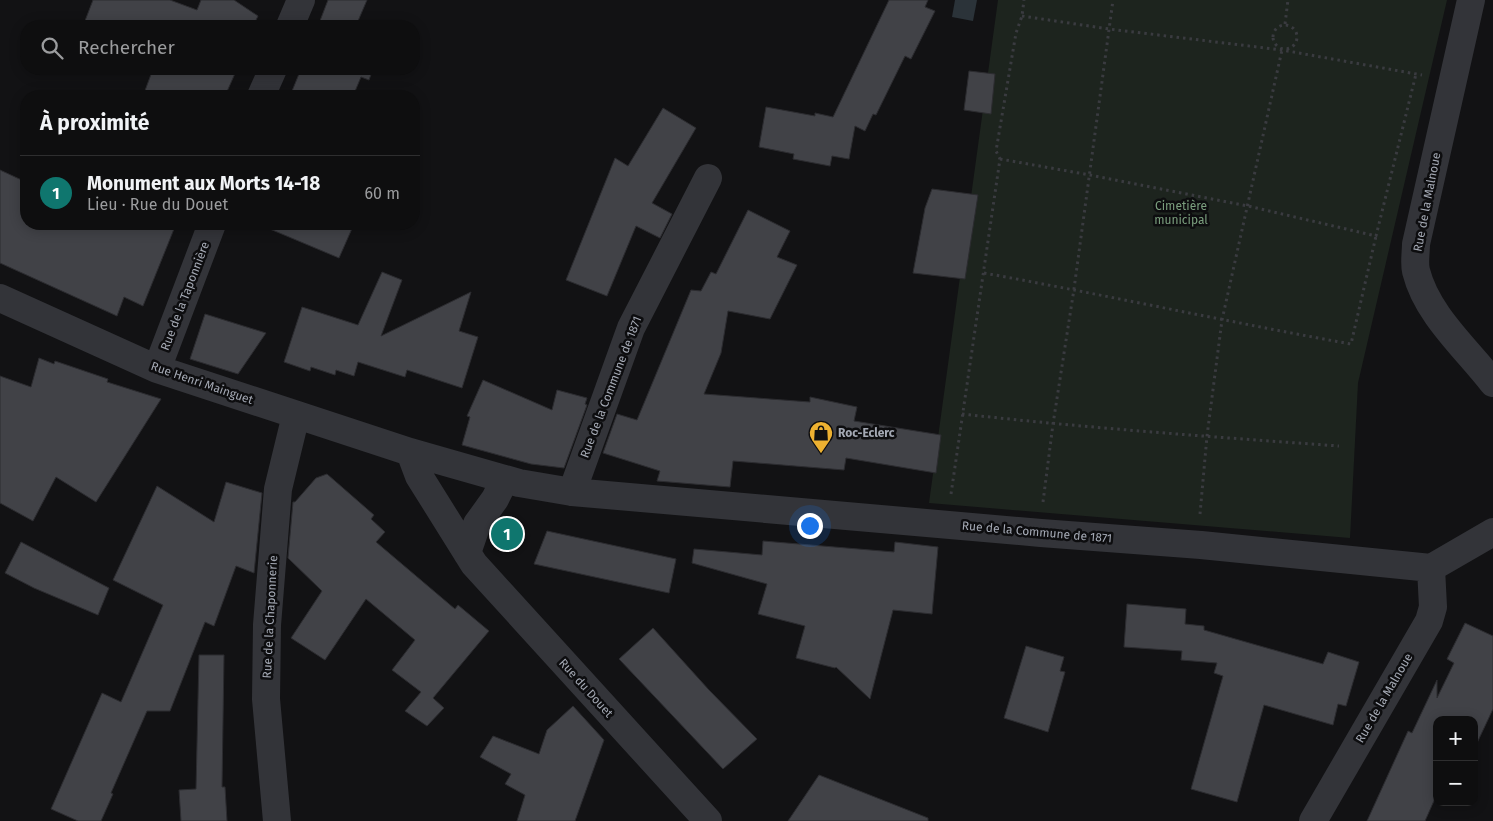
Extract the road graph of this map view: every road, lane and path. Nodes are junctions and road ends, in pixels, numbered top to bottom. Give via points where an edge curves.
1 (301, 0) edge
2 (1024, 0) edge
3 (1113, 0) edge
4 (1288, 0) edge
5 (1471, 0) edge
6 (1022, 16) junction
7 (293, 20) edge
8 (1285, 24) junction
9 (1109, 29) junction
10 (1282, 50) junction
11 (1416, 74) junction
12 (271, 75) edge
13 (1453, 80) junction
14 (264, 90) edge
15 (1000, 159) junction
16 (1090, 175) junction
17 (708, 178) dead end
18 (1248, 206) junction
19 (210, 230) edge
20 (1376, 236) junction
21 (984, 273) junction
22 (1074, 289) junction
23 (0, 298) edge
24 (1222, 320) junction
25 (157, 369) junction
26 (1493, 383) edge
27 (962, 414) junction
28 (296, 415) junction
29 (1053, 424) junction
30 (1206, 436) junction
31 (1339, 446) dead end
32 (410, 452) junction
33 (505, 479) junction
34 (572, 492) junction
35 (951, 496) dead end
36 (1493, 532) edge
37 (1041, 533) junction
38 (1201, 545) junction
39 (468, 553) junction
40 (1431, 568) junction
41 (277, 821) edge
42 (708, 821) edge
43 (1313, 821) edge

1 - 7 street
2 - 6 path
3 - 9 path
4 - 8 path
5 - 13 street, Rue de la Malnoue
6 - 9 path
6 - 15 path via 1016,33 996,151
8 - 10 path via 1276,27 1272,36 1274,44
8 - 10 path via 1295,28 1298,38 1292,47
9 - 10 path
9 - 16 path
10 - 11 path
10 - 18 path
11 - 13 path
11 - 20 path
12 - 14 street
13 - 26 street, Rue de la Malnoue via 1416,244 1416,269 1432,309
15 - 16 path
15 - 21 path
16 - 18 path
16 - 22 path
17 - 34 street, Rue de la Commune de 1871 via 631,328
18 - 20 path
18 - 24 path
19 - 25 street, Rue de la Taponnière
20 - 24 path via 1351,344
21 - 22 path
21 - 27 path
22 - 24 path
22 - 29 path
23 - 25 street, Rue Henri Mainguet
24 - 30 path
25 - 28 street, Rue Henri Mainguet
27 - 29 path
27 - 35 path
28 - 32 street, Rue Henri Mainguet
28 - 41 street, Rue de la Chaponnerie via 278,490 267,625 266,698
29 - 30 path
29 - 37 path
30 - 31 path
30 - 38 path
32 - 33 street, Rue de la Commune de 1871
32 - 39 street, Rue du Douet via 419,476
33 - 34 street, Rue de la Commune de 1871
33 - 39 street via 477,524
34 - 37 street, Rue de la Commune de 1871
36 - 40 street
37 - 38 street, Rue de la Commune de 1871
38 - 40 street, Rue de la Commune de 1871
39 - 42 street, Rue du Douet via 474,564
40 - 43 street, Rue de la Malnoue via 1434,607 1429,621

